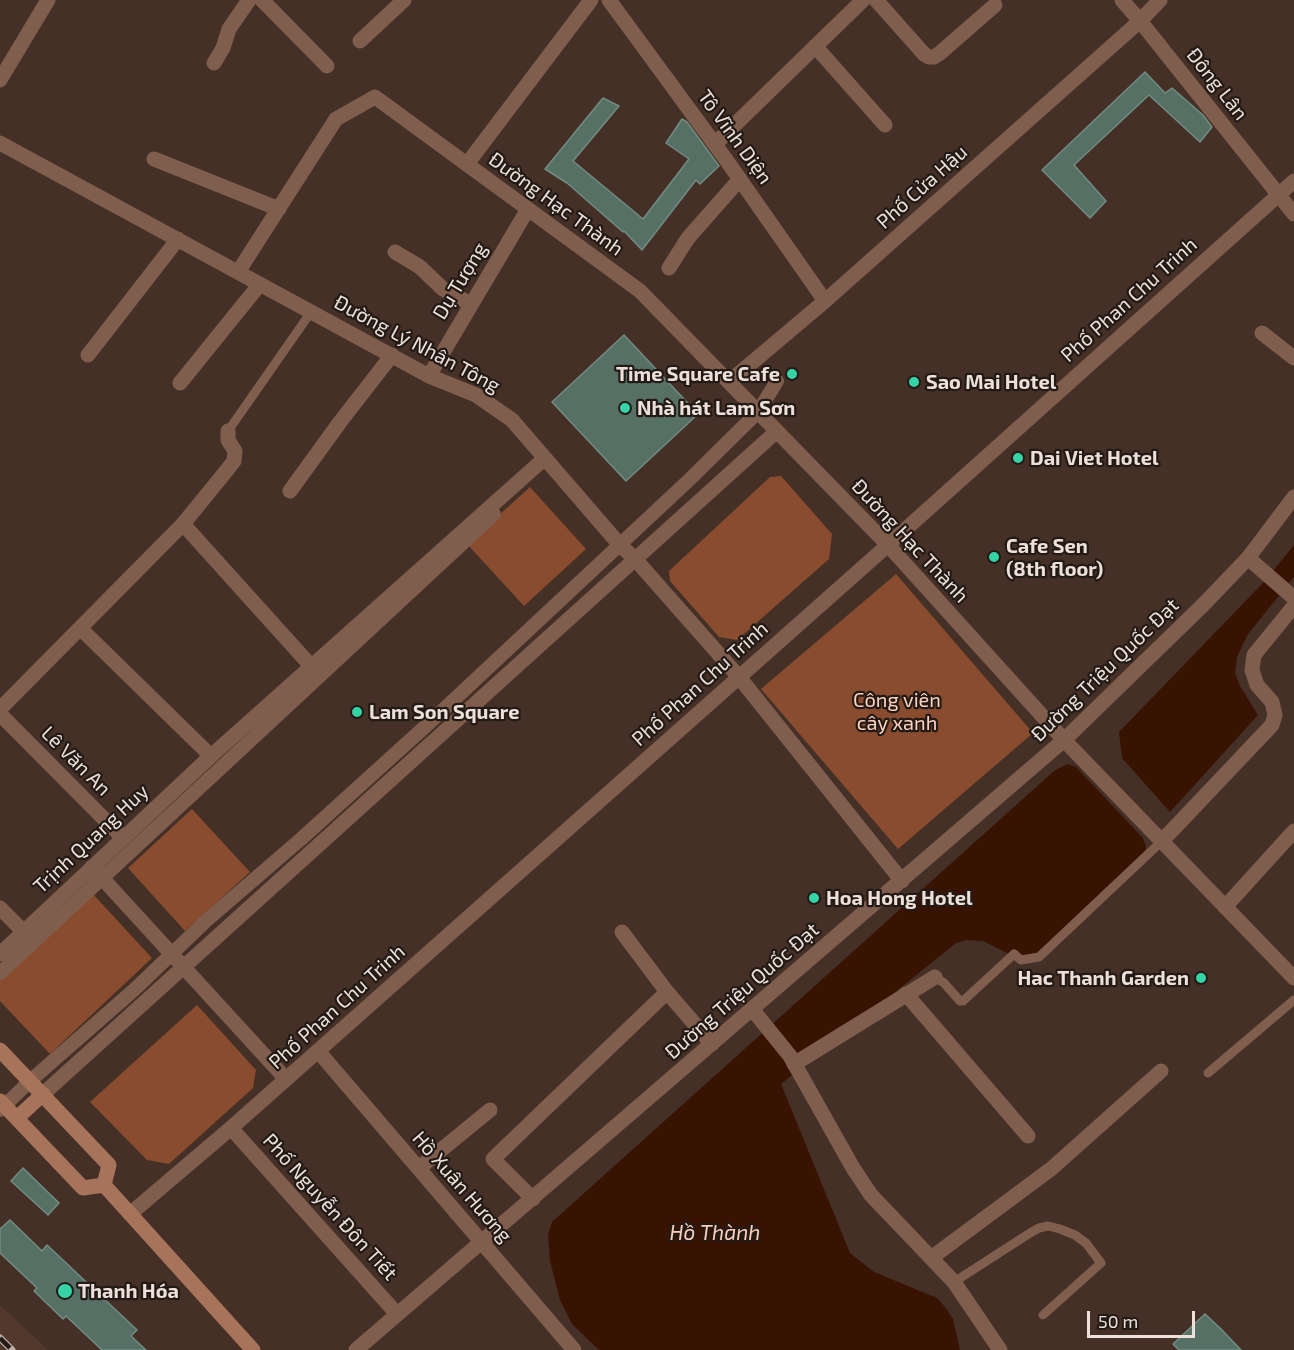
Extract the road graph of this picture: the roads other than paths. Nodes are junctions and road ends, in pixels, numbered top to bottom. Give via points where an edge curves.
1 (48, 0) edge
2 (249, 0) edge
3 (262, 0) edge
4 (404, 0) edge
5 (591, 0) edge
6 (609, 0) edge
7 (863, 0) edge
8 (876, 0) edge
9 (1122, 0) edge
10 (1160, 0) edge
11 (995, 4) dead end
12 (1140, 21) junction
13 (360, 41) dead end
14 (815, 46) junction
15 (214, 63) dead end
16 (327, 66) dead end
17 (1, 74) edge
18 (885, 125) dead end
19 (0, 143) edge
20 (714, 144) junction
21 (154, 159) dead end
22 (467, 164) junction
23 (740, 179) junction
24 (1294, 181) edge
25 (1278, 195) junction
26 (279, 209) junction
27 (528, 209) junction
28 (1294, 214) edge
29 (178, 239) junction
30 (395, 252) dead end
31 (669, 268) dead end
32 (238, 272) junction
33 (260, 284) junction
34 (825, 301) junction
35 (471, 304) junction
36 (311, 312) junction
37 (1262, 333) dead end
38 (392, 355) junction
39 (88, 356) dead end
40 (1294, 358) edge
41 (429, 375) junction
42 (777, 381) dead end
43 (180, 382) dead end
44 (729, 382) junction
45 (758, 412) junction
46 (228, 431) joint
47 (777, 431) junction
48 (550, 459) junction
49 (290, 491) dead end
50 (1294, 497) edge
51 (183, 524) junction
52 (619, 544) junction
53 (888, 545) junction
54 (1248, 558) junction
55 (635, 559) junction
56 (1294, 598) edge
57 (1294, 606) edge
58 (80, 628) junction
59 (311, 666) junction
60 (739, 677) junction
61 (0, 709) edge
62 (0, 714) edge
63 (1065, 740) junction
64 (211, 756) junction
65 (1294, 831) edge
66 (123, 838) junction
67 (1162, 841) junction
68 (97, 872) junction
69 (902, 880) junction
70 (1225, 907) junction
71 (0, 908) edge
72 (23, 931) junction
73 (622, 932) dead end
74 (171, 953) junction
75 (0, 954) edge
76 (184, 967) junction
77 (0, 973) edge
78 (935, 977) joint
79 (1294, 978) edge
80 (667, 992) junction
81 (906, 994) junction
82 (1294, 1000) edge
83 (757, 1015) junction
84 (712, 1044) junction
85 (0, 1050) edge
86 (318, 1051) junction
87 (792, 1060) junction
88 (1161, 1071) dead end
89 (1208, 1073) dead end
90 (286, 1079) junction
91 (30, 1081) junction
92 (43, 1094) junction
93 (2, 1105) edge
94 (490, 1110) dead end
95 (17, 1118) junction
96 (231, 1128) junction
97 (1028, 1136) dead end
98 (419, 1168) junction
99 (104, 1185) junction
100 (533, 1199) junction
101 (130, 1214) junction
102 (482, 1242) junction
103 (931, 1258) junction
104 (954, 1282) junction
105 (398, 1314) junction
106 (1043, 1316) dead end
107 (253, 1350) edge
108 (356, 1350) edge
109 (574, 1350) edge
110 (999, 1350) edge

1 - 17 street
2 - 15 street via 229,29
3 - 16 street
4 - 13 street
5 - 22 street
6 - 20 street, Tô Vĩnh Diện
7 - 14 street
8 - 11 street via 929,57 940,53
9 - 12 street, Đông Lân
10 - 12 street, Phố Cửa Hậu
12 - 25 street, Đông Lân
12 - 34 street, Phố Cửa Hậu
14 - 18 street
14 - 20 street
19 - 29 street, Đường Lý Nhân Tông
20 - 23 street, Tô Vĩnh Diện
21 - 26 street
22 - 26 street, Đường Hạc Thành via 375,97 336,119
22 - 27 street, Đường Hạc Thành
23 - 31 street via 688,238
23 - 34 street, Tô Vĩnh Diện
24 - 25 street, Phố Phan Chu Trinh
25 - 28 street, Đông Lân
25 - 53 street, Phố Phan Chu Trinh
26 - 32 street
27 - 35 street, Dụ Tượng
27 - 44 street, Đường Hạc Thành via 640,291
29 - 32 street, Đường Lý Nhân Tông
29 - 39 street
30 - 35 street via 420,267 443,289
32 - 33 street, Đường Lý Nhân Tông
33 - 36 street, Đường Lý Nhân Tông
33 - 43 street
34 - 44 street, Phố Cửa Hậu
35 - 41 street, Dụ Tượng
36 - 38 street, Đường Lý Nhân Tông
36 - 46 lane
37 - 40 street
38 - 41 street, Đường Lý Nhân Tông
38 - 49 street
41 - 48 street, Đường Lý Nhân Tông via 476,395 512,420
42 - 45 street
44 - 45 street, Đường Hạc Thành
45 - 47 street, Đường Hạc Thành
45 - 52 street
46 - 51 street via 234,460
47 - 53 street, Đường Hạc Thành
47 - 55 street
48 - 52 street, Đường Lý Nhân Tông
48 - 59 street, Trịnh Quang Huy
48 - 68 street
50 - 54 street, Đường Triệu Quốc Đạt
51 - 58 street
51 - 59 street
52 - 55 street, Đường Lý Nhân Tông
52 - 74 street via 428,724
53 - 60 street, Phố Phan Chu Trinh
53 - 63 street, Đường Hạc Thành
54 - 56 street
54 - 63 street, Đường Triệu Quốc Đạt
55 - 60 street, Đường Lý Nhân Tông
55 - 76 street
57 - 67 street via 1254,655 1252,670 1257,685 1272,702 1272,725
58 - 61 street
58 - 64 street
59 - 64 street, Trịnh Quang Huy
60 - 69 street, Đường Lý Nhân Tông
60 - 86 street, Phố Phan Chu Trinh
62 - 66 street, Lê Văn An
63 - 67 street, Đường Hạc Thành
63 - 69 street, Đường Triệu Quốc Đạt
64 - 66 street, Trịnh Quang Huy
65 - 70 street
66 - 68 street, Trịnh Quang Huy
67 - 70 street, Đường Hạc Thành
67 - 78 lane via 1039,957 1021,960 1014,954 963,1001
68 - 72 street, Trịnh Quang Huy
68 - 74 street
68 - 77 street
69 - 83 street, Đường Triệu Quốc Đạt
70 - 79 street, Đường Hạc Thành
71 - 72 street
72 - 75 street, Trịnh Quang Huy
73 - 80 street
74 - 76 street
74 - 91 street
76 - 90 street
76 - 92 street
78 - 81 street
80 - 84 street
80 - 100 street via 494,1159
81 - 87 street
81 - 97 street
82 - 89 lane
83 - 84 street, Đường Triệu Quốc Đạt
83 - 87 street
84 - 100 street, Đường Triệu Quốc Đạt
85 - 91 main road
86 - 90 street, Phố Phan Chu Trinh
86 - 98 street, Hồ Xuân Hương
87 - 103 street via 871,1195
88 - 103 street via 1051,1169
90 - 96 street, Phố Phan Chu Trinh
91 - 92 main road
91 - 93 street
92 - 95 main road
92 - 99 main road via 109,1165
93 - 95 main road
94 - 98 street
95 - 99 main road via 83,1188
96 - 101 street, Phố Phan Chu Trinh
96 - 105 street, Phố Nguyễn Đôn Tiết
98 - 102 street, Hồ Xuân Hương
99 - 101 main road
100 - 102 street, Đường Triệu Quốc Đạt
101 - 107 main road
102 - 105 street, Đường Triệu Quốc Đạt
102 - 109 street, Hồ Xuân Hương
103 - 104 street
104 - 106 lane via 1040,1228 1060,1229 1086,1243 1101,1263
104 - 110 street
105 - 108 street, Đường Triệu Quốc Đạt

